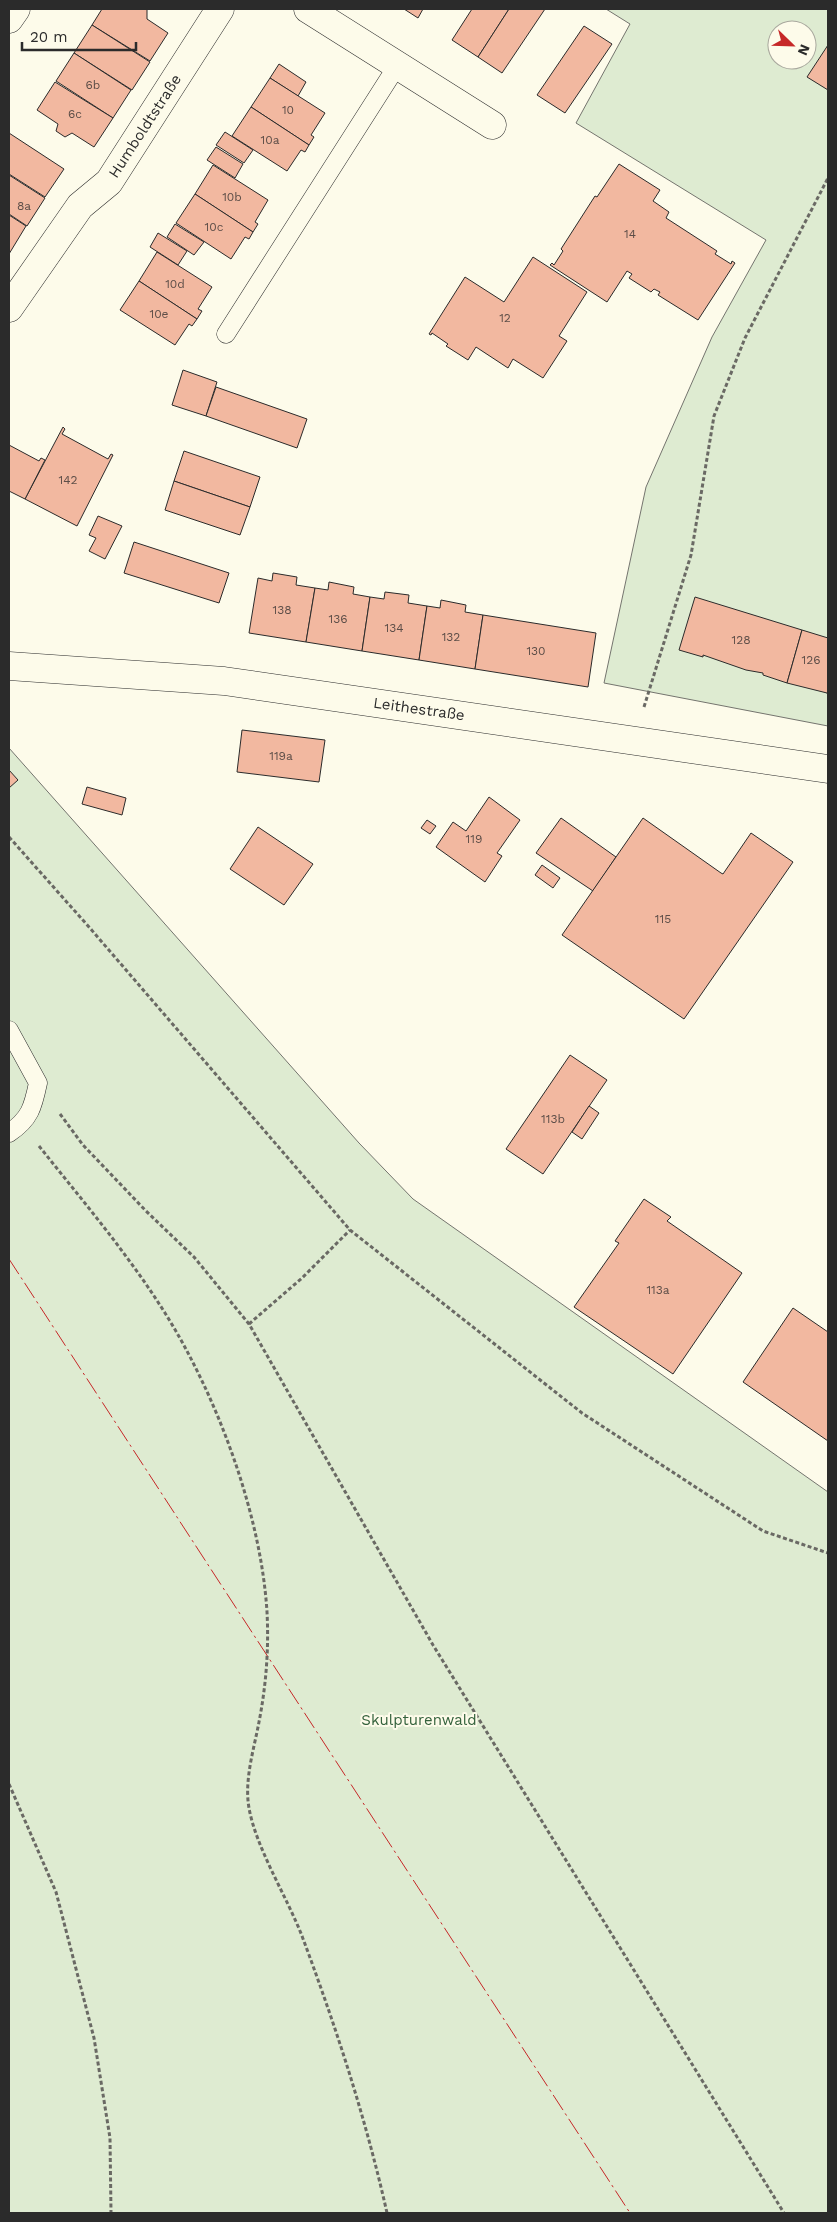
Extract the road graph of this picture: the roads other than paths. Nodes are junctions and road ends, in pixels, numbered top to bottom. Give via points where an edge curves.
1 (16, 9) edge
2 (220, 9) edge
3 (308, 9) edge
4 (9, 19) edge
5 (396, 66) junction
6 (492, 125) dead end
7 (9, 308) edge
8 (226, 334) dead end
9 (9, 666) edge
10 (828, 769) edge
11 (9, 1030) edge
12 (15, 1128) edge

1 - 4 street
2 - 7 street, Humboldtstraße via 109,182 80,206
3 - 5 street
5 - 6 street
5 - 8 lane
9 - 10 street, Leithestraße via 224,681
11 - 12 lane via 38,1083 30,1112

